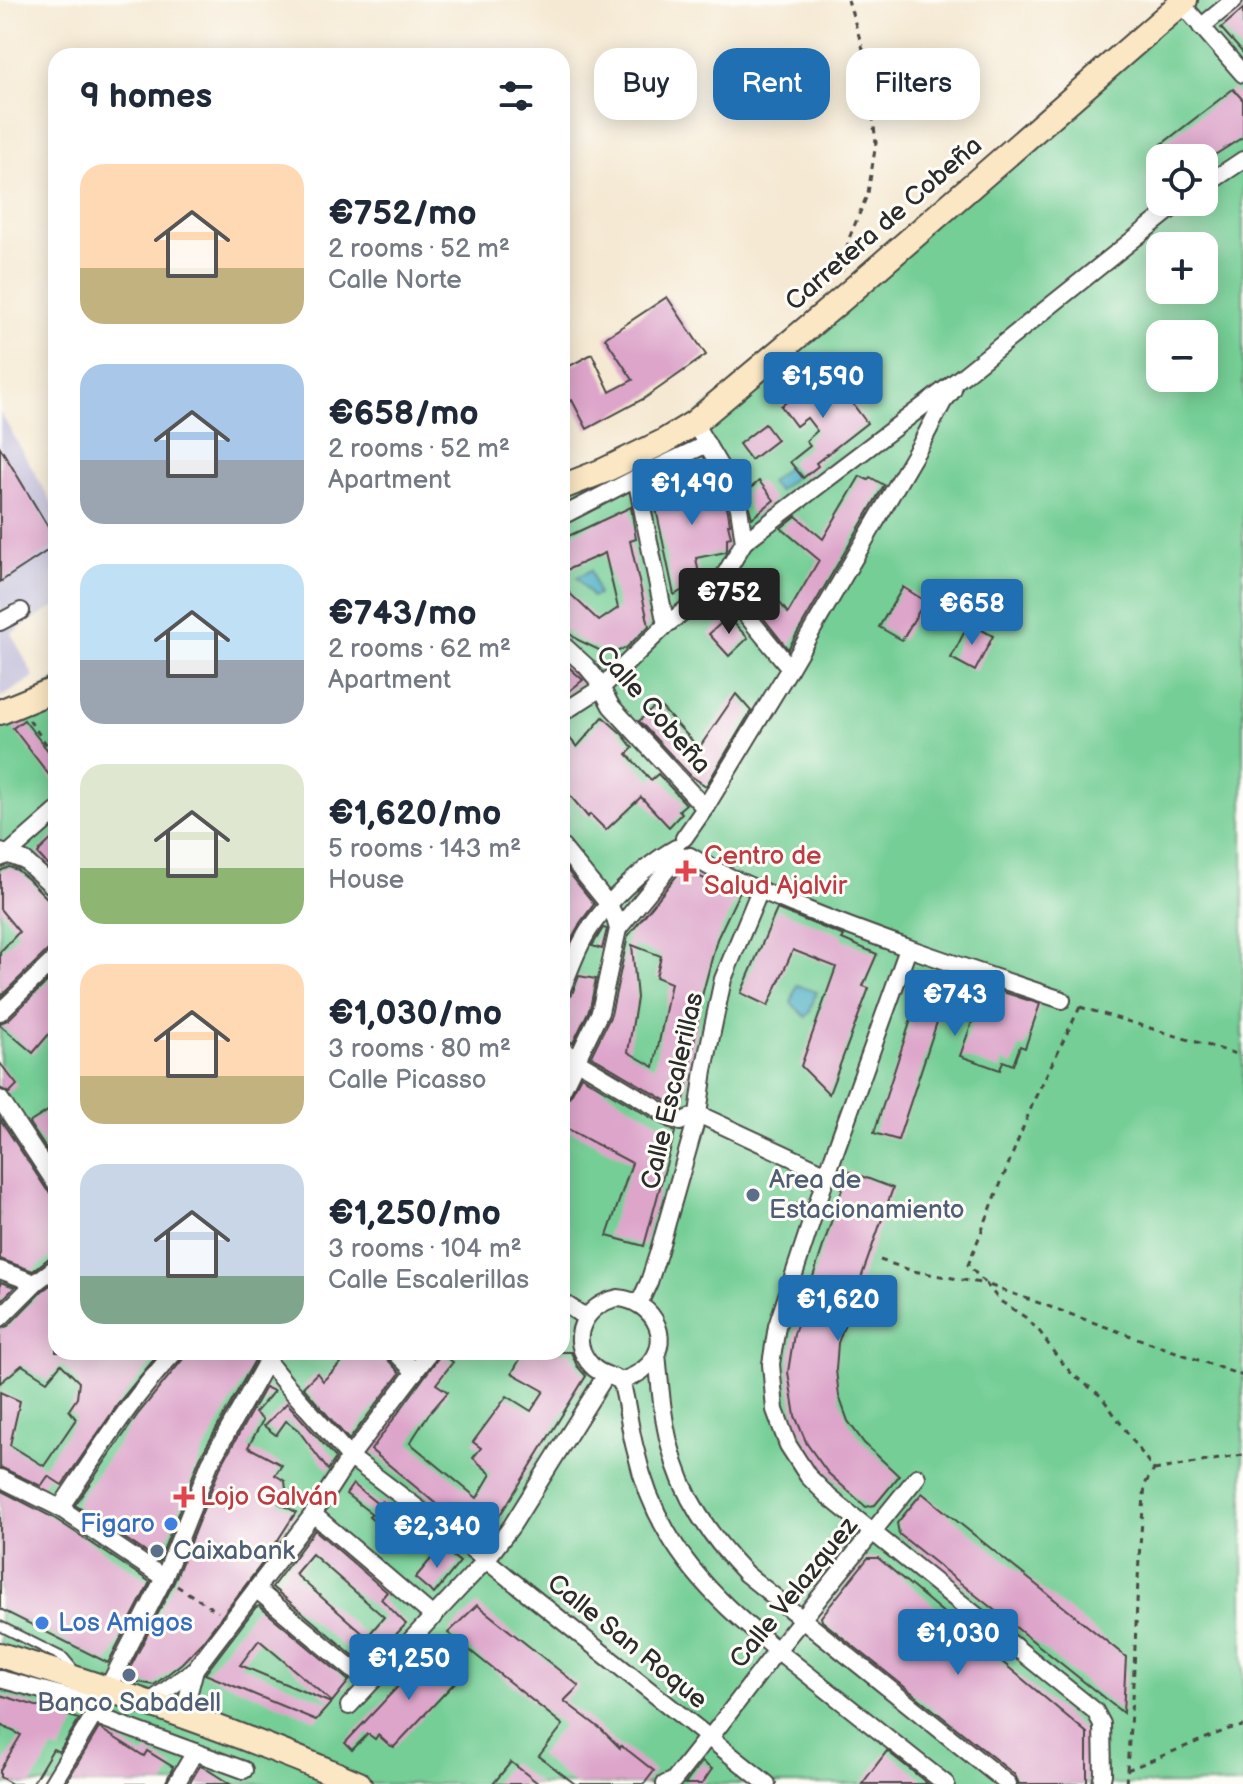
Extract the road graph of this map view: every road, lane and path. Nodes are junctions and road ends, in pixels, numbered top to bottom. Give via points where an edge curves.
1 (848, 0) edge
2 (1234, 0) edge
3 (1183, 2) edge
4 (1201, 27) junction
5 (1243, 74) edge
6 (1243, 160) edge
7 (1218, 177) edge
8 (1163, 216) edge
9 (842, 299) junction
10 (964, 375) junction
11 (694, 423) junction
12 (896, 426) junction
13 (707, 444) junction
14 (921, 444) junction
15 (636, 478) junction
16 (570, 484) edge
17 (570, 512) edge
18 (744, 542) junction
19 (720, 583) junction
20 (21, 611) dead end
21 (0, 622) edge
22 (666, 625) junction
23 (570, 651) edge
24 (790, 668) junction
25 (601, 688) junction
26 (48, 692) edge
27 (8, 708) edge
28 (570, 708) edge
29 (48, 750) edge
30 (705, 808) junction
31 (48, 818) edge
32 (683, 849) junction
33 (2, 855) edge
34 (570, 857) edge
35 (48, 882) edge
36 (760, 890) junction
37 (609, 905) junction
38 (618, 929) junction
39 (908, 949) junction
40 (48, 966) edge
41 (570, 970) edge
42 (1062, 1000) joint
43 (1080, 1007) junction
44 (0, 1012) edge
45 (570, 1055) edge
46 (1243, 1056) edge
47 (576, 1060) junction
48 (570, 1073) edge
49 (0, 1099) edge
50 (698, 1114) junction
51 (48, 1170) edge
52 (827, 1174) junction
53 (880, 1260) dead end
54 (0, 1270) edge
55 (48, 1273) edge
56 (35, 1283) junction
57 (986, 1284) junction
58 (639, 1304) junction
59 (570, 1307) edge
60 (587, 1316) junction
61 (0, 1318) edge
62 (657, 1353) junction
63 (168, 1360) edge
64 (263, 1360) edge
65 (268, 1360) edge
66 (403, 1360) edge
67 (424, 1360) edge
68 (415, 1372) junction
69 (1243, 1376) edge
70 (613, 1378) junction
71 (1243, 1455) edge
72 (350, 1457) junction
73 (1154, 1470) junction
74 (917, 1477) dead end
75 (0, 1478) edge
76 (60, 1508) junction
77 (313, 1514) junction
78 (872, 1533) junction
79 (486, 1560) junction
80 (164, 1578) junction
81 (256, 1589) junction
82 (434, 1617) junction
83 (802, 1620) junction
84 (232, 1621) junction
85 (0, 1626) edge
86 (777, 1650) junction
87 (0, 1655) edge
88 (195, 1669) junction
89 (0, 1679) edge
90 (82, 1680) junction
91 (369, 1683) junction
92 (105, 1691) junction
93 (150, 1702) junction
94 (349, 1706) dead end
95 (94, 1715) junction
96 (183, 1715) junction
97 (1243, 1726) edge
98 (708, 1738) junction
99 (195, 1752) junction
100 (244, 1770) dead end
101 (1126, 1771) junction
102 (357, 1783) edge
103 (52, 1784) edge
104 (176, 1784) edge
105 (665, 1784) edge
106 (767, 1784) edge
107 (946, 1784) edge
108 (1008, 1784) edge
109 (1101, 1784) edge
110 (1126, 1784) edge

1 - 9 path via 866,59 876,143 868,193 842,264
2 - 4 street
3 - 4 street
3 - 9 street, Carretera de Cobeña
4 - 5 street
6 - 7 street
8 - 10 street
9 - 11 street, Carretera de Cobeña
10 - 12 street
10 - 14 street
11 - 13 street
11 - 16 street, Carretera de Cobeña
12 - 14 street
12 - 18 street
13 - 15 street
13 - 18 street via 735,496
14 - 24 street
15 - 17 street
15 - 22 street
18 - 19 street
19 - 22 street
19 - 24 street
20 - 21 street
22 - 25 street
23 - 25 street, Calle Cobeña
24 - 30 street
25 - 28 street
25 - 30 street, Calle Cobeña via 611,706
26 - 27 street
27 - 29 path
30 - 32 street
31 - 33 street
32 - 36 street
32 - 37 street via 650,863
32 - 38 street
33 - 35 street via 25,861
34 - 37 street
36 - 39 street
36 - 50 street, Calle Escalerillas via 723,979
37 - 38 street
37 - 41 street via 597,916
38 - 47 street via 600,1012
39 - 42 street
39 - 52 street
40 - 44 street
42 - 43 path
43 - 46 path
43 - 57 path via 1035,1098 968,1265
45 - 47 street
47 - 48 street
47 - 50 street via 680,1122
49 - 51 street
50 - 52 street
50 - 58 street, Calle Escalerillas
52 - 78 street via 777,1326 771,1364 775,1410 788,1445 808,1476
53 - 57 path
54 - 56 street
55 - 56 street
56 - 61 street
57 - 69 path
57 - 73 path via 1040,1332 1072,1374 1101,1396
58 - 60 street via 609,1300
58 - 62 street via 657,1323
59 - 60 street
60 - 70 street via 580,1332 582,1350 591,1365
62 - 70 street via 644,1369
62 - 83 street via 669,1445 697,1512 746,1574
63 - 76 street
64 - 80 street via 210,1463
65 - 72 street, Calle San Roque
66 - 68 street
67 - 68 street
68 - 72 street
70 - 79 street
70 - 86 street via 627,1400 635,1451 667,1532 719,1600
71 - 73 path
72 - 77 street
72 - 79 street, Calle San Roque
73 - 101 path via 1145,1484
74 - 78 street, Calle Velazquez
75 - 76 street
76 - 80 street
77 - 81 street
77 - 82 street
78 - 83 street, Calle Velazquez
78 - 109 street via 1095,1711 1102,1724
79 - 82 street
79 - 98 street, Calle San Roque
80 - 84 path
80 - 92 street
81 - 84 street
81 - 91 street
82 - 91 street
83 - 86 street, Calle Velazquez
83 - 108 street
84 - 88 street
85 - 90 lane via 64,1658
86 - 98 street, Calle Velazquez
86 - 107 street
87 - 90 street
88 - 93 street
88 - 96 street
89 - 92 street via 83,1701
90 - 92 street
91 - 94 street
92 - 93 street
92 - 95 street
93 - 96 street
95 - 99 street
95 - 103 street
96 - 102 street
97 - 101 path
98 - 105 street, Calle San Roque
98 - 106 street, Calle San Roque
99 - 100 street
99 - 104 street
101 - 110 path

